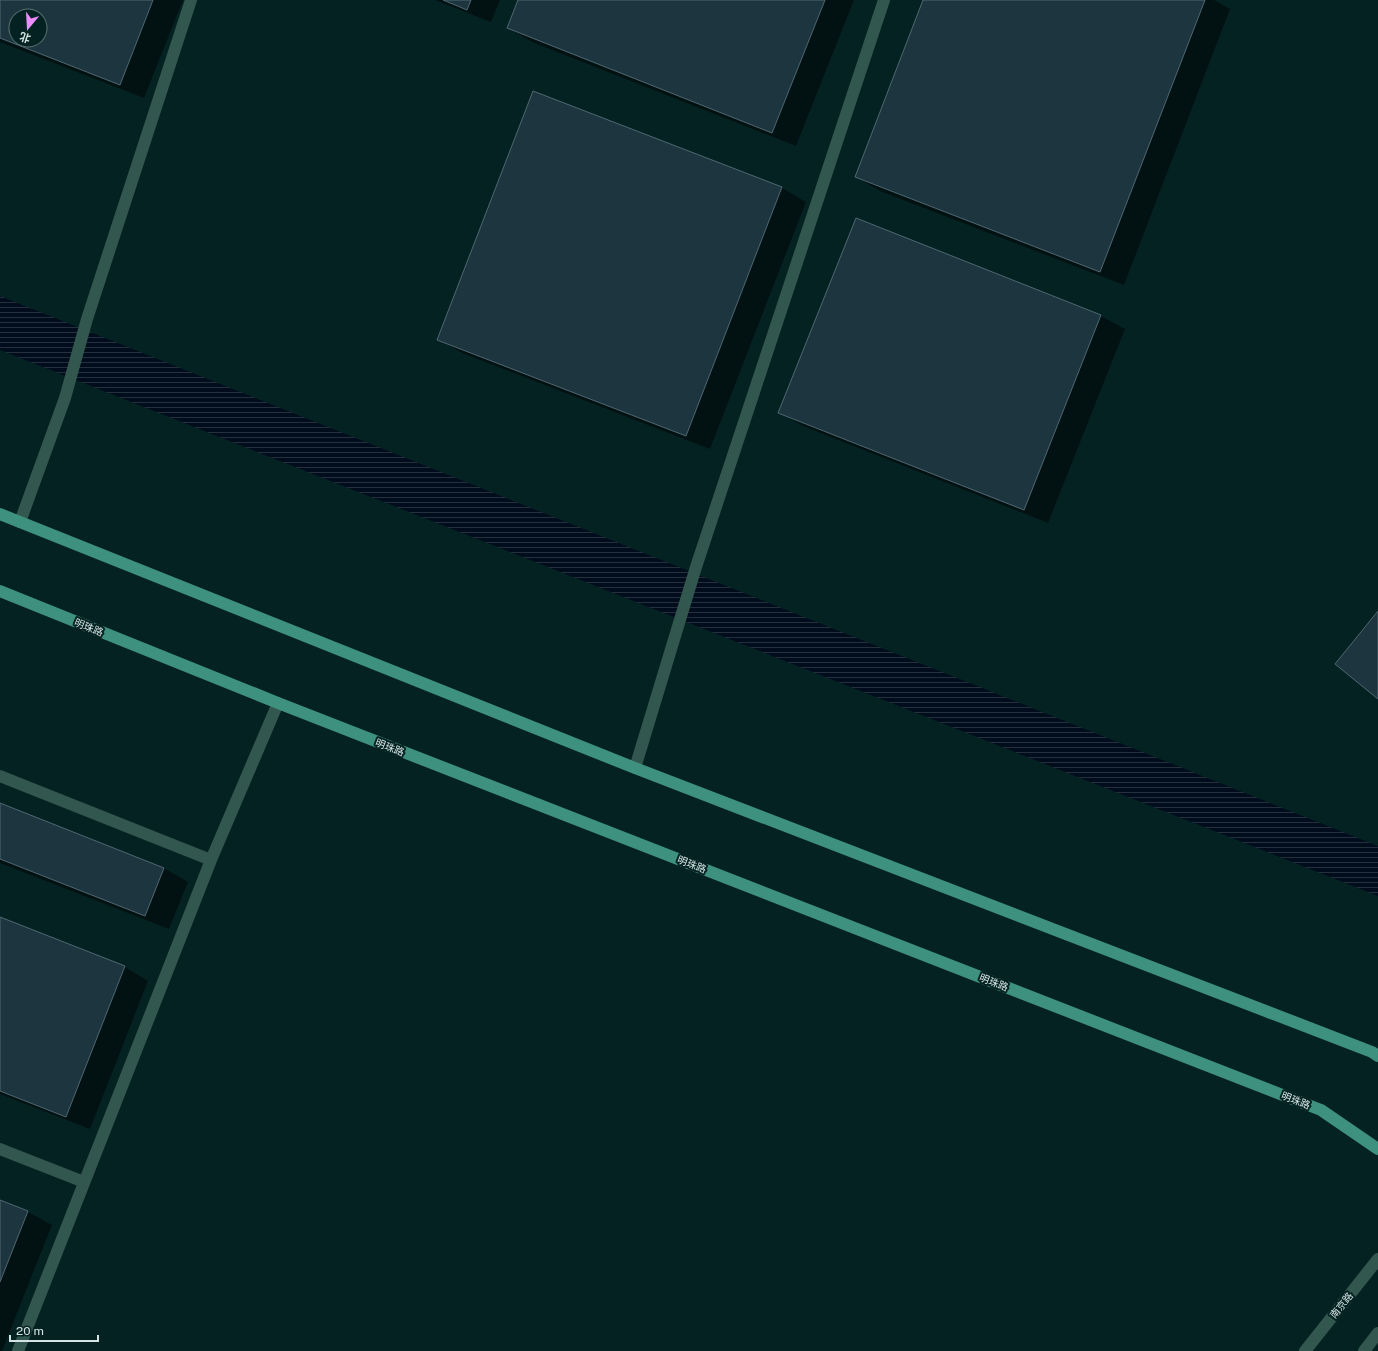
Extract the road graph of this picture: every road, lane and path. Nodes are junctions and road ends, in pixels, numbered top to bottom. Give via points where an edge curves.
1 (191, 0) edge
2 (884, 0) edge
3 (0, 514) edge
4 (20, 522) junction
5 (0, 591) edge
6 (278, 703) junction
7 (636, 768) junction
8 (0, 776) edge
9 (210, 860) junction
10 (1378, 1056) edge
11 (0, 1149) edge
12 (1378, 1149) edge
13 (84, 1182) junction
14 (1378, 1259) edge
15 (1378, 1333) edge
16 (18, 1351) edge
17 (1305, 1351) edge
18 (1364, 1351) edge

1 - 4 street via 87,319 65,398
2 - 7 street via 696,567
3 - 4 main road
4 - 7 main road
5 - 6 main road, 明珠路
6 - 9 street
6 - 12 main road, 明珠路 via 1321,1110
7 - 10 main road
8 - 9 street
9 - 13 street
11 - 13 street
13 - 16 street
14 - 17 street, 南京路
15 - 18 street

